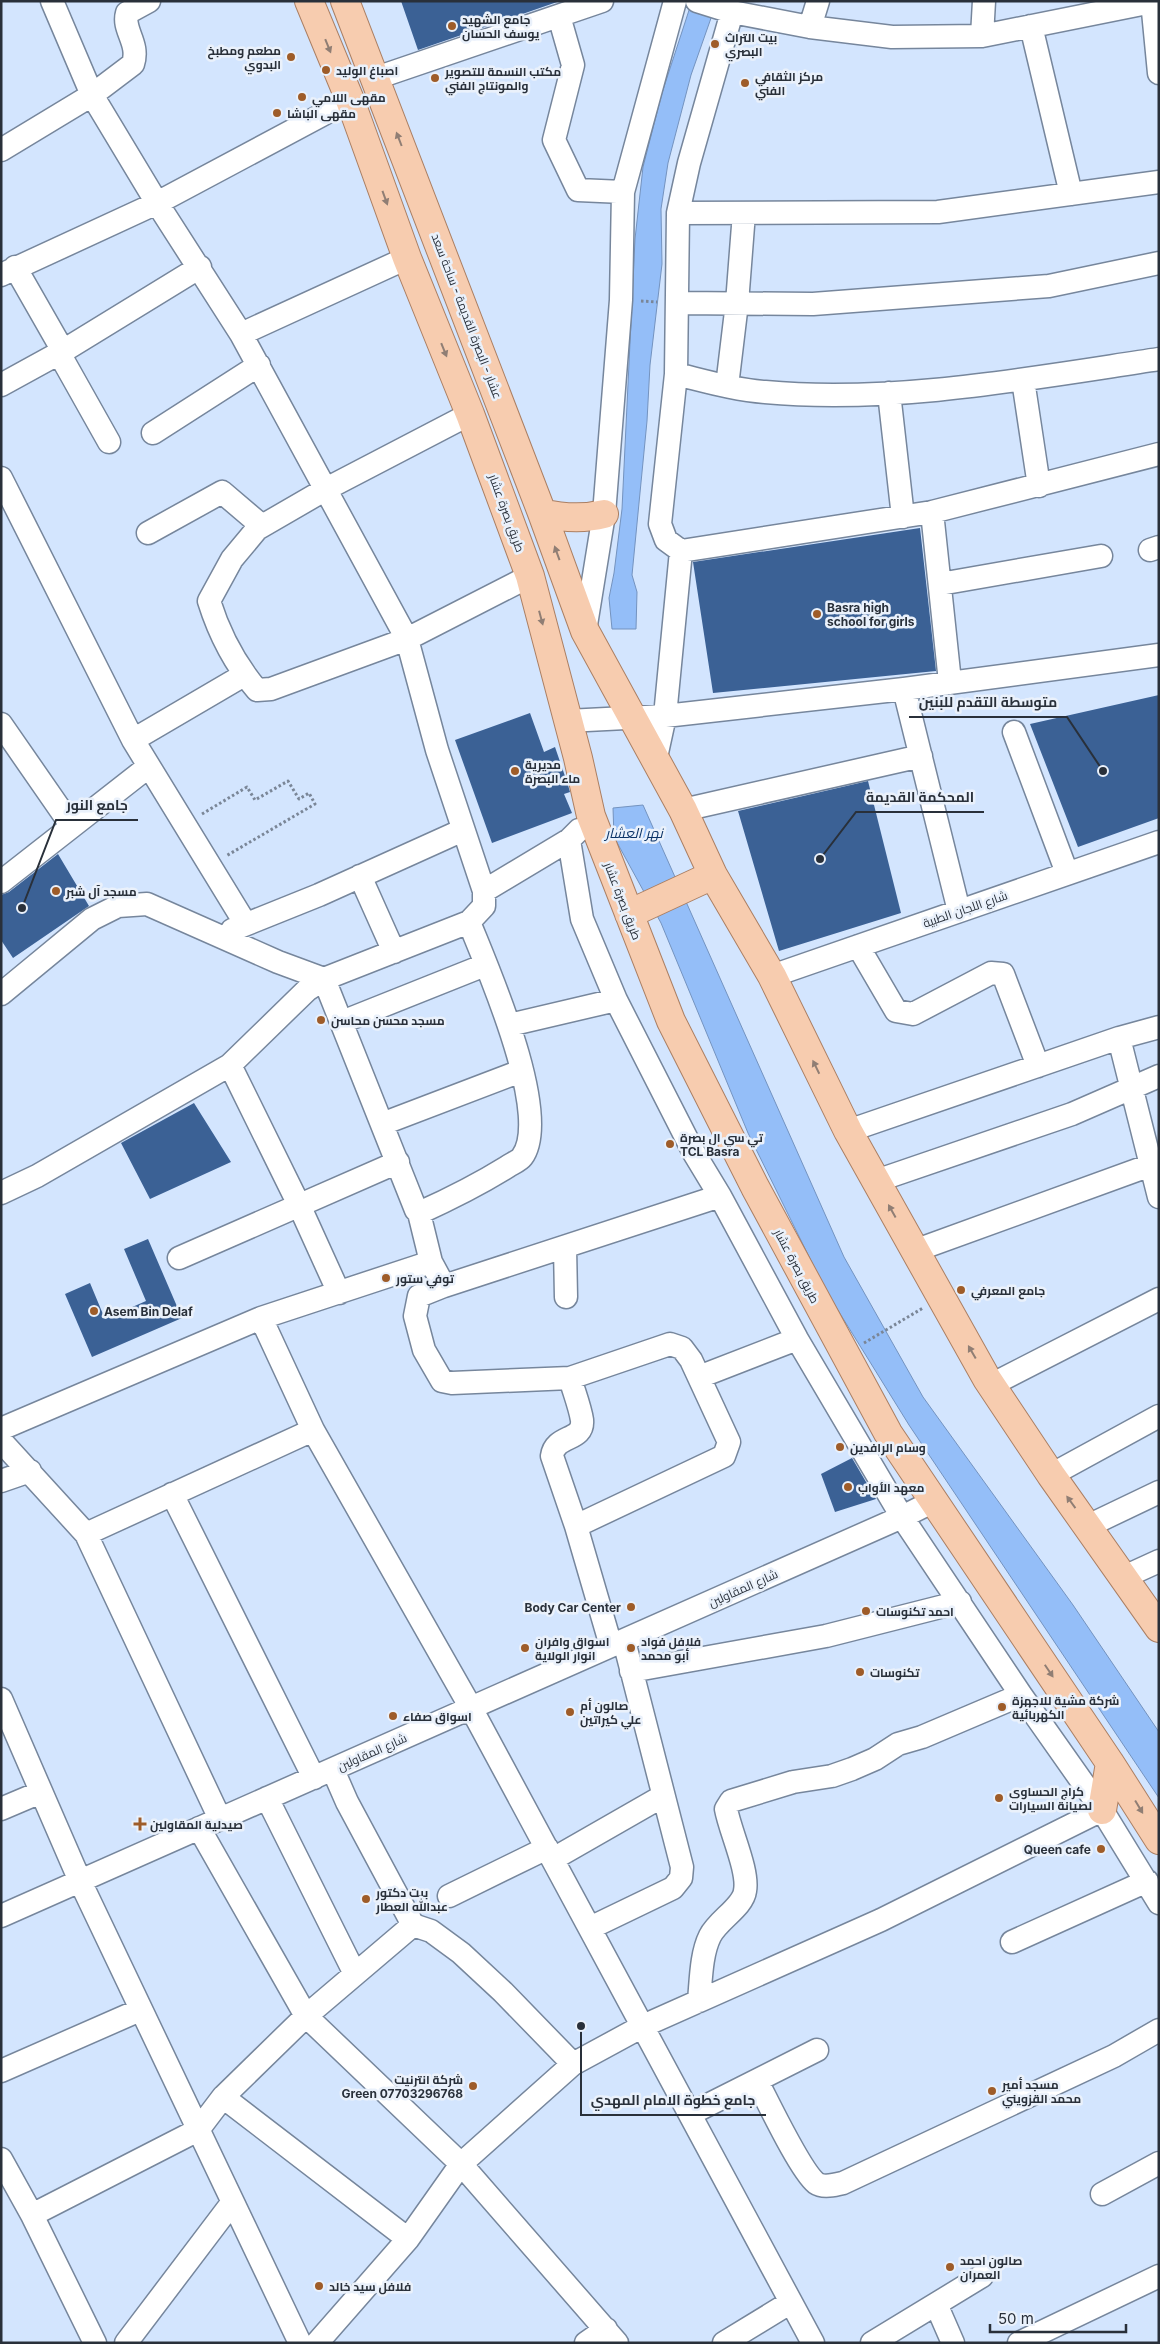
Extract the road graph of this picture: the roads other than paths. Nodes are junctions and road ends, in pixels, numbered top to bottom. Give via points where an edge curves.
1 (52, 1) edge
2 (149, 1) edge
3 (309, 1) edge
4 (602, 1) edge
5 (675, 1) edge
6 (696, 1) edge
7 (818, 1) edge
8 (984, 1) edge
9 (1154, 2) edge
10 (350, 7) edge
11 (728, 11) junction
12 (559, 16) junction
13 (1031, 26) junction
14 (810, 27) junction
15 (982, 36) junction
16 (1159, 73) edge
17 (376, 78) junction
18 (92, 95) junction
19 (350, 100) junction
20 (1, 150) edge
21 (1159, 182) edge
22 (623, 192) junction
23 (1071, 194) junction
24 (157, 203) junction
25 (678, 213) junction
26 (744, 213) junction
27 (407, 258) junction
28 (1159, 263) edge
29 (200, 267) junction
30 (8, 271) edge
31 (670, 303) junction
32 (737, 303) junction
33 (241, 334) junction
34 (61, 352) junction
35 (1159, 359) edge
36 (259, 365) junction
37 (676, 374) junction
38 (1023, 380) junction
39 (1, 385) edge
40 (727, 386) junction
41 (888, 393) junction
42 (470, 414) junction
43 (153, 433) dead end
44 (109, 442) dead end
45 (1159, 454) edge
46 (1, 478) edge
47 (1039, 486) junction
48 (326, 489) junction
49 (932, 512) junction
50 (542, 513) junction
51 (604, 514) junction
52 (903, 517) junction
53 (262, 526) junction
54 (148, 533) dead end
55 (681, 551) junction
56 (1101, 556) dead end
57 (530, 576) junction
58 (940, 584) junction
59 (585, 632) junction
60 (407, 639) junction
61 (1159, 655) edge
62 (244, 675) junction
63 (950, 682) junction
64 (904, 689) junction
65 (665, 716) junction
66 (632, 717) junction
67 (567, 721) junction
68 (1, 724) edge
69 (1014, 732) dead end
70 (133, 740) junction
71 (921, 756) junction
72 (655, 762) junction
73 (148, 767) junction
74 (683, 810) junction
75 (591, 816) junction
76 (70, 825) junction
77 (463, 830) junction
78 (569, 840) junction
79 (1159, 842) edge
80 (1067, 873) junction
81 (360, 876) junction
82 (705, 878) junction
83 (1, 882) edge
84 (484, 891) junction
85 (636, 911) junction
86 (959, 911) junction
87 (469, 922) junction
88 (245, 923) junction
89 (220, 936) junction
90 (858, 946) junction
91 (394, 952) junction
92 (486, 964) junction
93 (772, 976) junction
94 (324, 979) junction
95 (1, 994) edge
96 (616, 1000) junction
97 (342, 1022) junction
98 (509, 1025) junction
99 (1159, 1026) edge
100 (1119, 1038) junction
101 (230, 1064) junction
102 (1038, 1066) junction
103 (521, 1072) junction
104 (1159, 1076) edge
105 (1131, 1088) junction
106 (382, 1124) junction
107 (848, 1132) junction
108 (398, 1162) junction
109 (1154, 1164) edge
110 (876, 1181) junction
111 (1, 1193) edge
112 (720, 1196) junction
113 (1159, 1197) edge
114 (300, 1206) junction
115 (420, 1213) junction
116 (565, 1246) junction
117 (914, 1251) junction
118 (179, 1258) dead end
119 (431, 1262) junction
120 (444, 1286) junction
121 (339, 1293) junction
122 (566, 1297) dead end
123 (1159, 1300) edge
124 (261, 1318) junction
125 (797, 1339) junction
126 (570, 1378) junction
127 (699, 1378) junction
128 (991, 1384) junction
129 (1159, 1416) edge
130 (1, 1429) edge
131 (313, 1430) junction
132 (1, 1441) edge
133 (30, 1471) junction
134 (1051, 1475) junction
135 (1, 1481) edge
136 (1159, 1492) edge
137 (172, 1494) junction
138 (934, 1500) junction
139 (902, 1517) junction
140 (576, 1526) junction
141 (1088, 1526) junction
142 (86, 1534) junction
143 (1159, 1561) edge
144 (1124, 1578) junction
145 (960, 1602) junction
146 (1159, 1628) edge
147 (617, 1644) junction
148 (631, 1671) junction
149 (1021, 1695) junction
150 (1, 1699) edge
151 (471, 1708) junction
152 (1110, 1763) junction
153 (323, 1774) junction
154 (41, 1792) junction
155 (663, 1796) junction
156 (267, 1798) junction
157 (1, 1809) edge
158 (1102, 1810) junction
159 (220, 1819) junction
160 (198, 1828) junction
161 (1159, 1840) edge
162 (550, 1853) junction
163 (80, 1881) junction
164 (1147, 1882) junction
165 (449, 1896) dead end
166 (1159, 1903) edge
167 (1, 1916) edge
168 (413, 1924) junction
169 (590, 1928) junction
170 (1012, 1942) dead end
171 (355, 1974) junction
172 (699, 2000) junction
173 (140, 2010) junction
174 (306, 2016) junction
175 (642, 2026) junction
176 (1159, 2030) edge
177 (817, 2050) dead end
178 (573, 2064) junction
179 (1, 2071) edge
180 (757, 2081) junction
181 (223, 2097) junction
182 (690, 2114) junction
183 (198, 2130) junction
184 (1, 2159) edge
185 (1159, 2163) edge
186 (461, 2164) junction
187 (1102, 2194) dead end
188 (232, 2204) junction
189 (32, 2215) junction
190 (408, 2239) junction
191 (982, 2276) dead end
192 (1159, 2276) edge
193 (791, 2302) junction
194 (936, 2304) junction
195 (611, 2336) edge
196 (95, 2343) edge
197 (126, 2343) edge
198 (300, 2343) edge
199 (317, 2343) edge
200 (586, 2343) edge
201 (724, 2343) edge
202 (813, 2343) edge
203 (872, 2343) edge
204 (954, 2343) edge
205 (1019, 2343) edge

1 - 18 street
2 - 18 street via 127,13 125,20 135,46 133,64
3 -> 19 main road, طريق بصرة عشار
4 - 12 street
5 - 22 street
6 - 11 street
7 - 14 street
8 - 15 street
9 - 13 street
9 - 16 street
10 - 17 main road, عشار - البصرة القديمة - ساحة سعد
11 - 14 street
11 - 25 street
12 - 17 street
12 - 22 street via 573,65 554,140 578,190
13 - 15 street
13 - 23 street
14 - 15 street via 892,37
50 -> 17 main road, عشار - البصرة القديمة - ساحة سعد
18 - 20 street
18 - 24 street
19 - 24 street
19 -> 27 main road, طريق بصرة عشار
21 - 23 street
22 - 51 street via 621,300
23 - 26 street via 938,212
24 - 29 street
24 - 30 street
25 - 26 street
25 - 31 street
26 - 32 street
27 - 33 street
27 -> 42 main road, طريق بصرة عشار
28 - 32 street via 1049,286 813,304
29 - 33 street
29 - 34 street
30 - 34 street
31 - 32 street
31 - 37 street
32 - 40 street
33 - 36 street
34 - 39 street
34 - 44 street
35 - 38 street
36 - 43 street
36 - 48 street
37 - 40 street
37 - 55 street via 660,524 666,540
38 - 41 street
38 - 47 street
40 - 41 street via 764,392 863,396
41 - 52 street
42 - 48 street
42 - 57 main road, طريق بصرة عشار
45 - 47 street
46 - 70 street
47 - 49 street
48 - 53 street
48 - 60 street
49 - 52 street
49 - 58 street
50 - 51 main road via 590,518
59 -> 50 main road, عشار - البصرة القديمة - ساحة سعد
51 - 59 street
52 - 55 street
53 - 54 street via 222,492
53 - 62 street via 232,559 209,601 216,624
55 - 65 street
56 - 58 street
57 - 60 street
57 -> 67 main road, طريق بصرة عشار
58 - 63 street
59 - 66 main road, عشار - البصرة القديمة - ساحة سعد
60 - 62 street via 271,689 257,690
60 - 77 street
61 - 63 street
62 - 70 street
63 - 64 street
64 - 65 street
64 - 71 street
65 - 66 street
65 - 72 street
66 - 67 street
66 - 72 main road, عشار - البصرة القديمة - ساحة سعد
67 - 75 main road, طريق بصرة عشار
68 - 76 street
69 - 80 street
70 - 73 street
71 - 74 street
71 - 86 street
72 - 74 main road, عشار - البصرة القديمة - ساحة سعد
73 - 76 street
73 - 88 street
74 - 82 main road, عشار - البصرة القديمة - ساحة سعد
75 - 78 street
75 - 85 main road, طريق بصرة عشار
76 - 83 street
77 - 81 street
77 - 84 street
78 - 84 street
78 - 96 street via 582,919
79 - 80 street, شارع اللجان الطبية
80 - 86 street, شارع اللجان الطبية
81 - 88 street
81 - 91 street
82 - 85 main road
82 - 93 main road, عشار - البصرة القديمة - ساحة سعد
84 - 87 street via 484,906
85 - 138 main road, طريق بصرة عشار via 671,1021 755,1187 888,1433
86 - 90 street, شارع اللجان الطبية
87 - 91 street
87 - 92 street
88 - 89 street
89 - 94 street
89 - 95 street via 147,904 118,906 92,919
90 - 93 street, شارع اللجان الطبية
90 - 102 street via 896,1011 913,1014 991,973 1003,974
91 - 94 street
92 - 97 street
92 - 98 street
107 -> 93 main road, عشار - البصرة القديمة - ساحة سعد
94 - 97 street
94 - 101 street via 307,990
96 - 98 street
96 - 112 street via 694,1153
97 - 106 street
98 - 103 street
99 - 100 street
100 - 102 street
100 - 105 street
101 - 111 street via 37,1176
101 - 114 street
102 - 107 street
103 - 106 street
103 - 115 street via 530,1107 531,1134 522,1157 475,1187
104 - 105 street
105 - 109 street
105 - 110 street via 1046,1123
106 - 108 street
107 - 110 main road, عشار - البصرة القديمة - ساحة سعد
108 - 114 street
108 - 115 street
109 - 113 street
109 - 117 street
117 -> 110 main road, عشار - البصرة القديمة - ساحة سعد
112 - 116 street
112 - 125 street
114 - 118 street
114 - 121 street
115 - 119 street
116 - 120 street
116 - 122 street
128 -> 117 main road, عشار - البصرة القديمة - ساحة سعد
119 - 120 street
119 - 121 street
120 - 126 street via 419,1296 415,1316 424,1350 442,1381
121 - 124 street
123 - 128 street
124 - 130 street
124 - 131 street
125 - 127 street
125 - 139 street
126 - 127 street via 670,1344 682,1348
126 - 140 street via 582,1421 581,1430 558,1442 552,1456
127 - 140 street via 729,1442 724,1456
128 - 134 main road, عشار - البصرة القديمة - ساحة سعد
129 - 134 street
131 - 137 street
131 - 151 street
132 - 133 street
133 - 135 street
133 - 142 street
141 -> 134 main road, عشار - البصرة القديمة - ساحة سعد
136 - 141 street
137 - 142 street
137 - 153 street
138 - 139 street, شارع المقاولين
138 -> 152 main road, طريق بصرة عشار
139 - 145 street
139 - 147 street, شارع المقاولين
140 - 147 street
141 - 144 main road, عشار - البصرة القديمة - ساحة سعد
142 - 159 street
143 - 144 street
144 - 146 main road, عشار - البصرة القديمة - ساحة سعد
145 - 148 street via 826,1636
145 - 149 street
147 - 148 street
147 - 151 street, شارع المقاولين
148 - 155 street
149 - 158 street
149 - 172 street via 898,1744 846,1772 793,1782 731,1801 726,1809 746,1880 745,1893 709,1937
150 - 154 street
151 - 153 street, شارع المقاولين
151 - 162 street
152 - 158 main road
152 -> 161 main road, طريق بصرة عشار
153 - 156 street, شارع المقاولين
153 - 168 street via 347,1802
154 - 157 street
154 - 163 street
155 - 162 street
155 - 169 street via 682,1867 681,1878 673,1888
156 - 159 street, شارع المقاولين
156 - 171 street
158 - 164 street
158 - 172 street via 880,1920
159 - 160 street, شارع المقاولين
160 - 163 street, شارع المقاولين
160 - 174 street
162 - 165 street
162 - 169 street
163 - 167 street, شارع المقاولين
163 - 173 street
164 - 166 street
164 - 170 street
168 - 171 street
168 - 178 street via 432,1931 461,1953
169 - 175 street
171 - 174 street
172 - 175 street
173 - 179 street
173 - 183 street
174 - 181 street
174 - 186 street
175 - 178 street
175 - 182 street
176 - 180 street via 1114,2056 843,2183 829,2186 817,2184 804,2168
177 - 180 street
178 - 186 street
180 - 182 street
181 - 183 street
181 - 190 street
182 - 193 street
183 - 188 street
183 - 189 street
184 - 189 street
185 - 187 street
186 - 190 street
186 - 195 street
188 - 197 street
188 - 198 street
189 - 196 street
190 - 199 street
191 - 194 street
192 - 205 street
193 - 201 street
193 - 202 street
194 - 203 street
194 - 204 street
195 - 200 street

